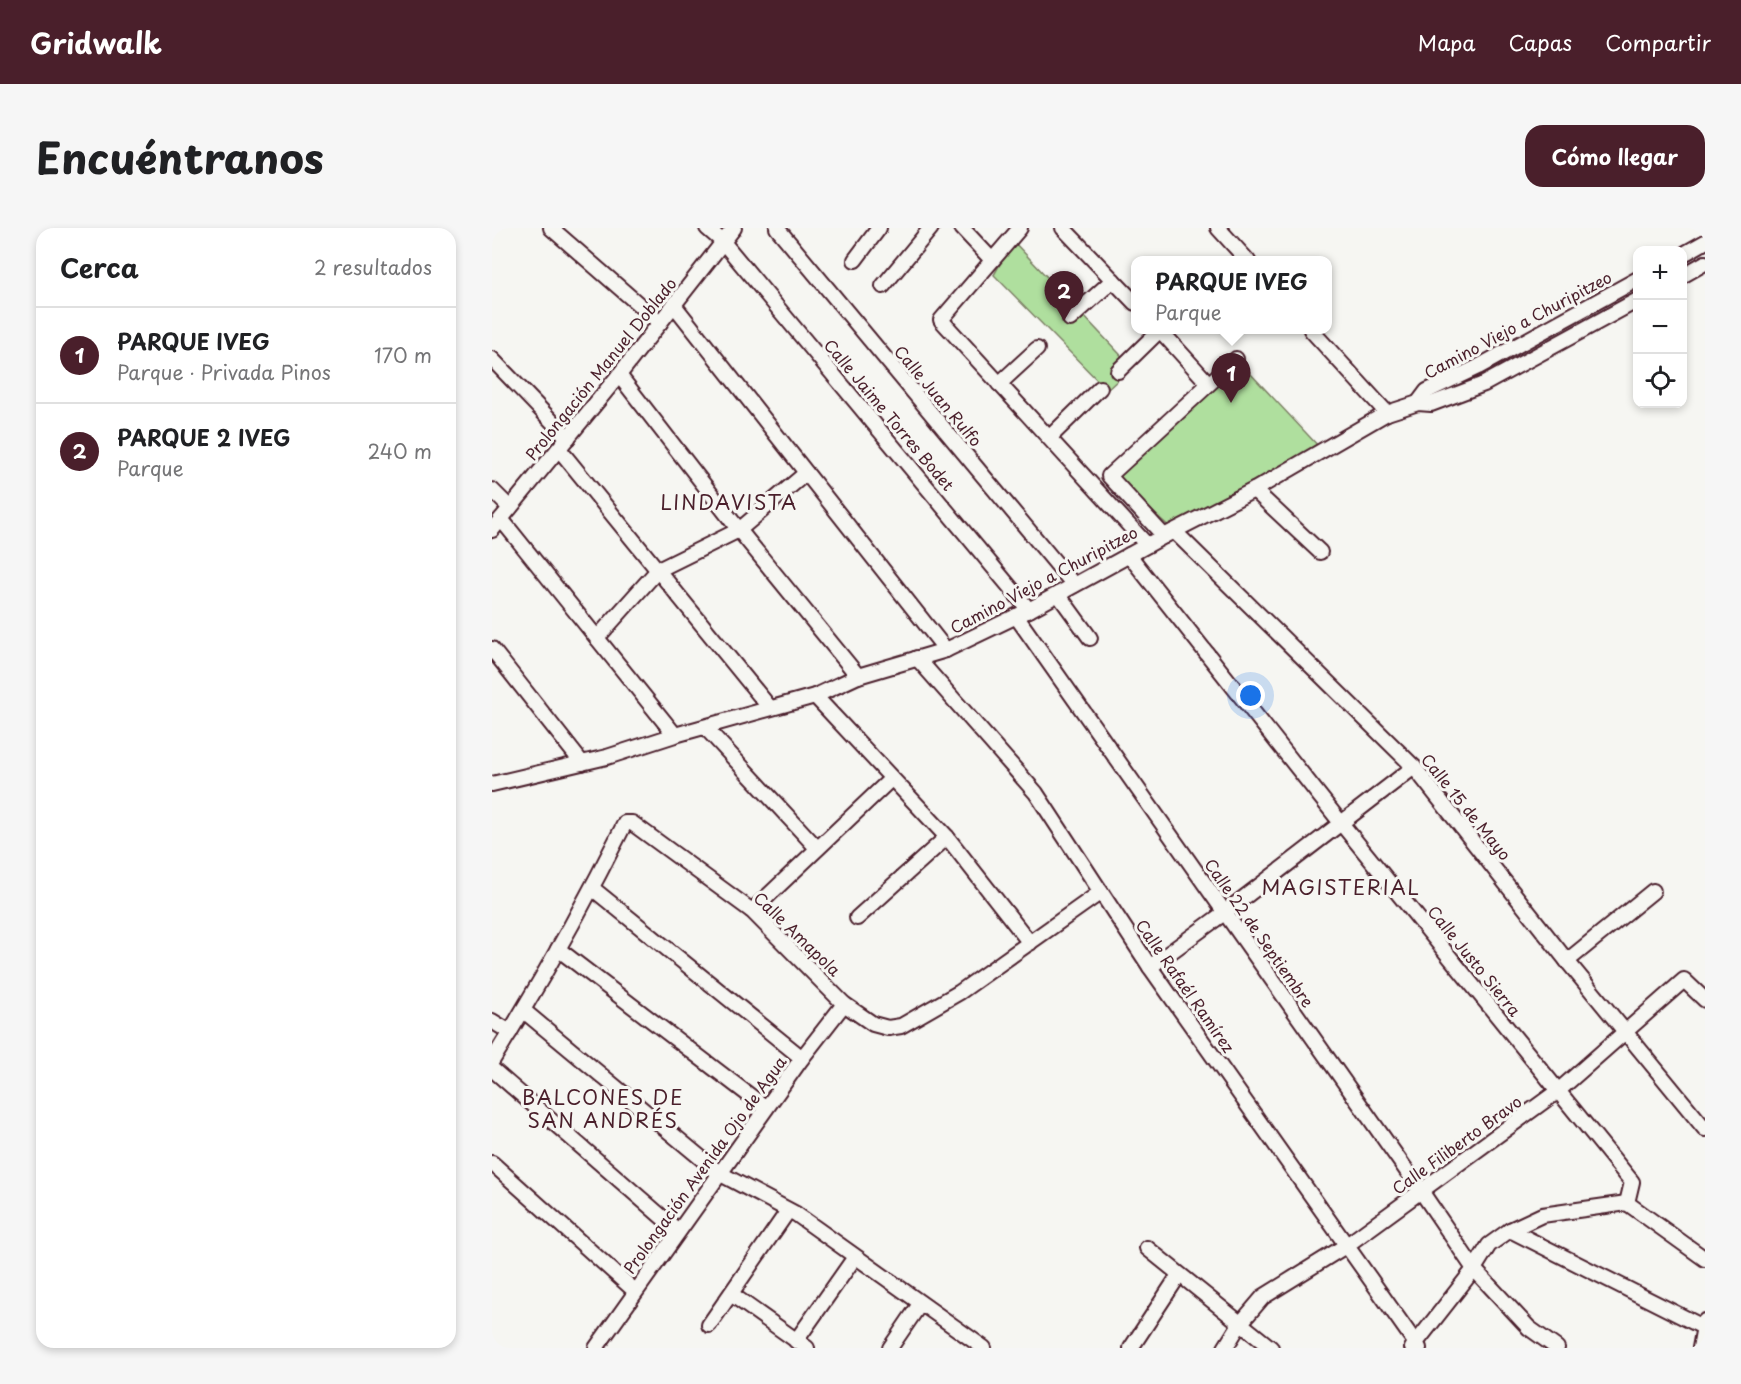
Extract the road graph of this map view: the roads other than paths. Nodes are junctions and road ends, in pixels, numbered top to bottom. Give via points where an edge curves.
1 (551, 228) edge
2 (707, 228) edge
3 (734, 228) edge
4 (777, 228) edge
5 (879, 228) edge
6 (931, 228) edge
7 (962, 228) edge
8 (1020, 228) edge
9 (1063, 228) edge
10 (1218, 228) edge
11 (723, 242) junction
12 (1705, 242) edge
13 (1687, 253) edge
14 (1243, 256) edge
15 (855, 260) dead end
16 (992, 260) junction
17 (1705, 263) edge
18 (1687, 274) edge
19 (1113, 280) junction
20 (1633, 282) edge
21 (883, 286) dead end
22 (1131, 299) edge
23 (1633, 303) edge
24 (674, 305) junction
25 (1070, 319) dead end
26 (660, 323) junction
27 (1156, 334) edge
28 (1164, 334) edge
29 (1315, 334) edge
30 (1037, 349) dead end
31 (492, 359) edge
32 (1236, 359) dead end
33 (1118, 371) dead end
34 (619, 375) junction
35 (1208, 383) junction
36 (999, 384) junction
37 (1100, 388) dead end
38 (1418, 403) junction
39 (1387, 413) junction
40 (1050, 437) junction
41 (563, 443) junction
42 (806, 473) junction
43 (492, 490) edge
44 (1254, 490) junction
45 (506, 514) junction
46 (492, 530) edge
47 (739, 530) junction
48 (1169, 533) junction
49 (1147, 545) junction
50 (1320, 552) dead end
51 (1129, 555) junction
52 (658, 570) junction
53 (1074, 585) junction
54 (1058, 594) junction
55 (1029, 610) junction
56 (1016, 616) junction
57 (597, 638) junction
58 (1090, 638) dead end
59 (492, 649) edge
60 (946, 650) junction
61 (917, 658) junction
62 (858, 676) junction
63 (815, 696) junction
64 (770, 708) junction
65 (705, 727) junction
66 (675, 735) junction
67 (582, 763) junction
68 (1414, 767) junction
69 (891, 779) junction
70 (492, 784) edge
71 (1341, 823) junction
72 (946, 837) junction
73 (817, 848) junction
74 (592, 888) junction
75 (1653, 891) dead end
76 (1101, 892) junction
77 (752, 910) junction
78 (1224, 913) junction
79 (858, 918) dead end
80 (1030, 943) junction
81 (558, 949) junction
82 (1567, 961) junction
83 (1150, 967) junction
84 (1705, 1000) edge
85 (844, 1004) junction
86 (524, 1011) junction
87 (492, 1021) edge
88 (510, 1032) junction
89 (1626, 1033) junction
90 (802, 1058) junction
91 (492, 1061) edge
92 (492, 1069) edge
93 (1558, 1091) junction
94 (766, 1108) junction
95 (1705, 1129) edge
96 (492, 1163) edge
97 (719, 1173) junction
98 (1421, 1191) junction
99 (1627, 1203) junction
100 (788, 1211) junction
101 (1510, 1230) junction
102 (678, 1231) junction
103 (1347, 1245) junction
104 (1147, 1248) dead end
105 (855, 1257) junction
106 (1705, 1259) edge
107 (1474, 1269) junction
108 (1179, 1275) junction
109 (635, 1290) junction
110 (731, 1294) junction
111 (920, 1304) junction
112 (1240, 1324) junction
113 (709, 1325) dead end
114 (1705, 1326) edge
115 (801, 1344) edge
116 (1415, 1346) edge
117 (596, 1348) edge
118 (890, 1348) edge
119 (984, 1348) edge
120 (1131, 1348) edge
121 (1225, 1348) edge
122 (1271, 1348) edge
123 (1557, 1348) edge
124 (1700, 1348) edge

1 - 26 street
2 - 11 street, Calle Jaime Torres Bodet
3 - 11 street, Prolongación Manuel Doblado
4 - 53 street, Calle Juan Rulfo
5 - 15 street
6 - 21 street
7 - 16 street
8 - 16 street
9 - 19 street
10 - 14 street
11 - 24 street, Prolongación Manuel Doblado
11 - 55 street, Calle Jaime Torres Bodet
12 - 13 street
16 - 36 street via 941,320
17 - 18 street
19 - 22 street
19 - 25 street
20 - 38 street, Camino Viejo a Churipitzeo via 1427,391
23 - 38 street, Camino Viejo a Churipitzeo via 1484,384 1431,404
24 - 26 street, Prolongación Manuel Doblado
24 - 42 street
26 - 34 street, Prolongación Manuel Doblado
27 - 33 street
28 - 35 street
29 - 39 street
30 - 36 street
31 - 41 street
32 - 35 street
34 - 41 street, Prolongación Manuel Doblado
34 - 47 street
35 - 48 street, Calle 15 de Mayo via 1109,476
36 - 40 street
37 - 40 street
38 - 39 street, Camino Viejo a Churipitzeo
39 - 44 street, Camino Viejo a Churipitzeo
40 - 49 street
41 - 45 street, Prolongación Manuel Doblado
41 - 52 street
42 - 47 street
42 - 60 street
43 - 45 street
44 - 48 street, Camino Viejo a Churipitzeo
44 - 50 street
45 - 46 street, Prolongación Manuel Doblado
45 - 57 street
47 - 52 street
47 - 62 street
48 - 49 street, Camino Viejo a Churipitzeo
48 - 68 street, Calle 15 de Mayo
49 - 51 street, Camino Viejo a Churipitzeo
51 - 53 street, Camino Viejo a Churipitzeo
51 - 71 street, Calle Justo Sierra
52 - 57 street
52 - 64 street
53 - 54 street, Camino Viejo a Churipitzeo
54 - 55 street, Camino Viejo a Churipitzeo
54 - 58 street
55 - 56 street, Camino Viejo a Churipitzeo
56 - 60 street, Camino Viejo a Churipitzeo
56 - 78 street, Calle 22 de Septiembre
57 - 66 street
59 - 67 street
60 - 61 street, Camino Viejo a Churipitzeo
61 - 62 street, Camino Viejo a Churipitzeo
61 - 76 street, Calle Rafaél Ramírez via 1036,794
62 - 63 street, Camino Viejo a Churipitzeo
63 - 64 street, Camino Viejo a Churipitzeo
63 - 69 street
64 - 65 street, Camino Viejo a Churipitzeo
65 - 66 street, Camino Viejo a Churipitzeo
65 - 73 street
66 - 67 street, Camino Viejo a Churipitzeo
67 - 70 street, Camino Viejo a Churipitzeo
68 - 71 street
68 - 82 street, Calle 15 de Mayo
69 - 72 street
69 - 73 street
71 - 78 street
71 - 93 street, Calle Justo Sierra
72 - 79 street
72 - 80 street
73 - 77 street
74 - 77 street, Calle Amapola via 625,824 632,823
74 - 81 street
74 - 90 street
75 - 82 street
76 - 80 street
76 - 83 street, Calle Rafaél Ramírez
77 - 85 street, Calle Amapola
78 - 83 street
78 - 98 street, Calle 22 de Septiembre
80 - 85 street, Calle Amapola via 960,992 901,1026 873,1024
81 - 86 street
81 - 94 street
82 - 89 street, Calle 15 de Mayo
83 - 103 street, Calle Rafaél Ramírez
84 - 89 street, Calle Filiberto Bravo via 1684,980
85 - 90 street, Prolongación Avenida Ojo de Agua
86 - 88 street
86 - 97 street
87 - 88 street
88 - 91 street
89 - 93 street, Calle Filiberto Bravo
89 - 95 street, Calle 15 de Mayo
90 - 94 street, Prolongación Avenida Ojo de Agua
92 - 102 street
93 - 98 street, Calle Filiberto Bravo
93 - 99 street, Calle Justo Sierra via 1632,1182
94 - 97 street, Prolongación Avenida Ojo de Agua
96 - 109 street
97 - 100 street
97 - 102 street, Prolongación Avenida Ojo de Agua
98 - 103 street, Calle Filiberto Bravo
98 - 107 street, Calle 22 de Septiembre
99 - 101 street via 1542,1215
99 - 106 street
100 - 105 street
100 - 110 street
101 - 107 street via 1489,1245
101 - 114 street
102 - 109 street, Prolongación Avenida Ojo de Agua
103 - 112 street, Calle Filiberto Bravo via 1263,1297
103 - 116 street, Calle Rafaél Ramírez
104 - 108 street
105 - 111 street
105 - 115 street
107 - 116 street
107 - 123 street, Calle 22 de Septiembre via 1529,1328
108 - 112 street
108 - 120 street
109 - 117 street, Prolongación Avenida Ojo de Agua
110 - 113 street
110 - 115 street
111 - 118 street
111 - 119 street
112 - 121 street, Calle Filiberto Bravo
112 - 122 street
114 - 124 street

